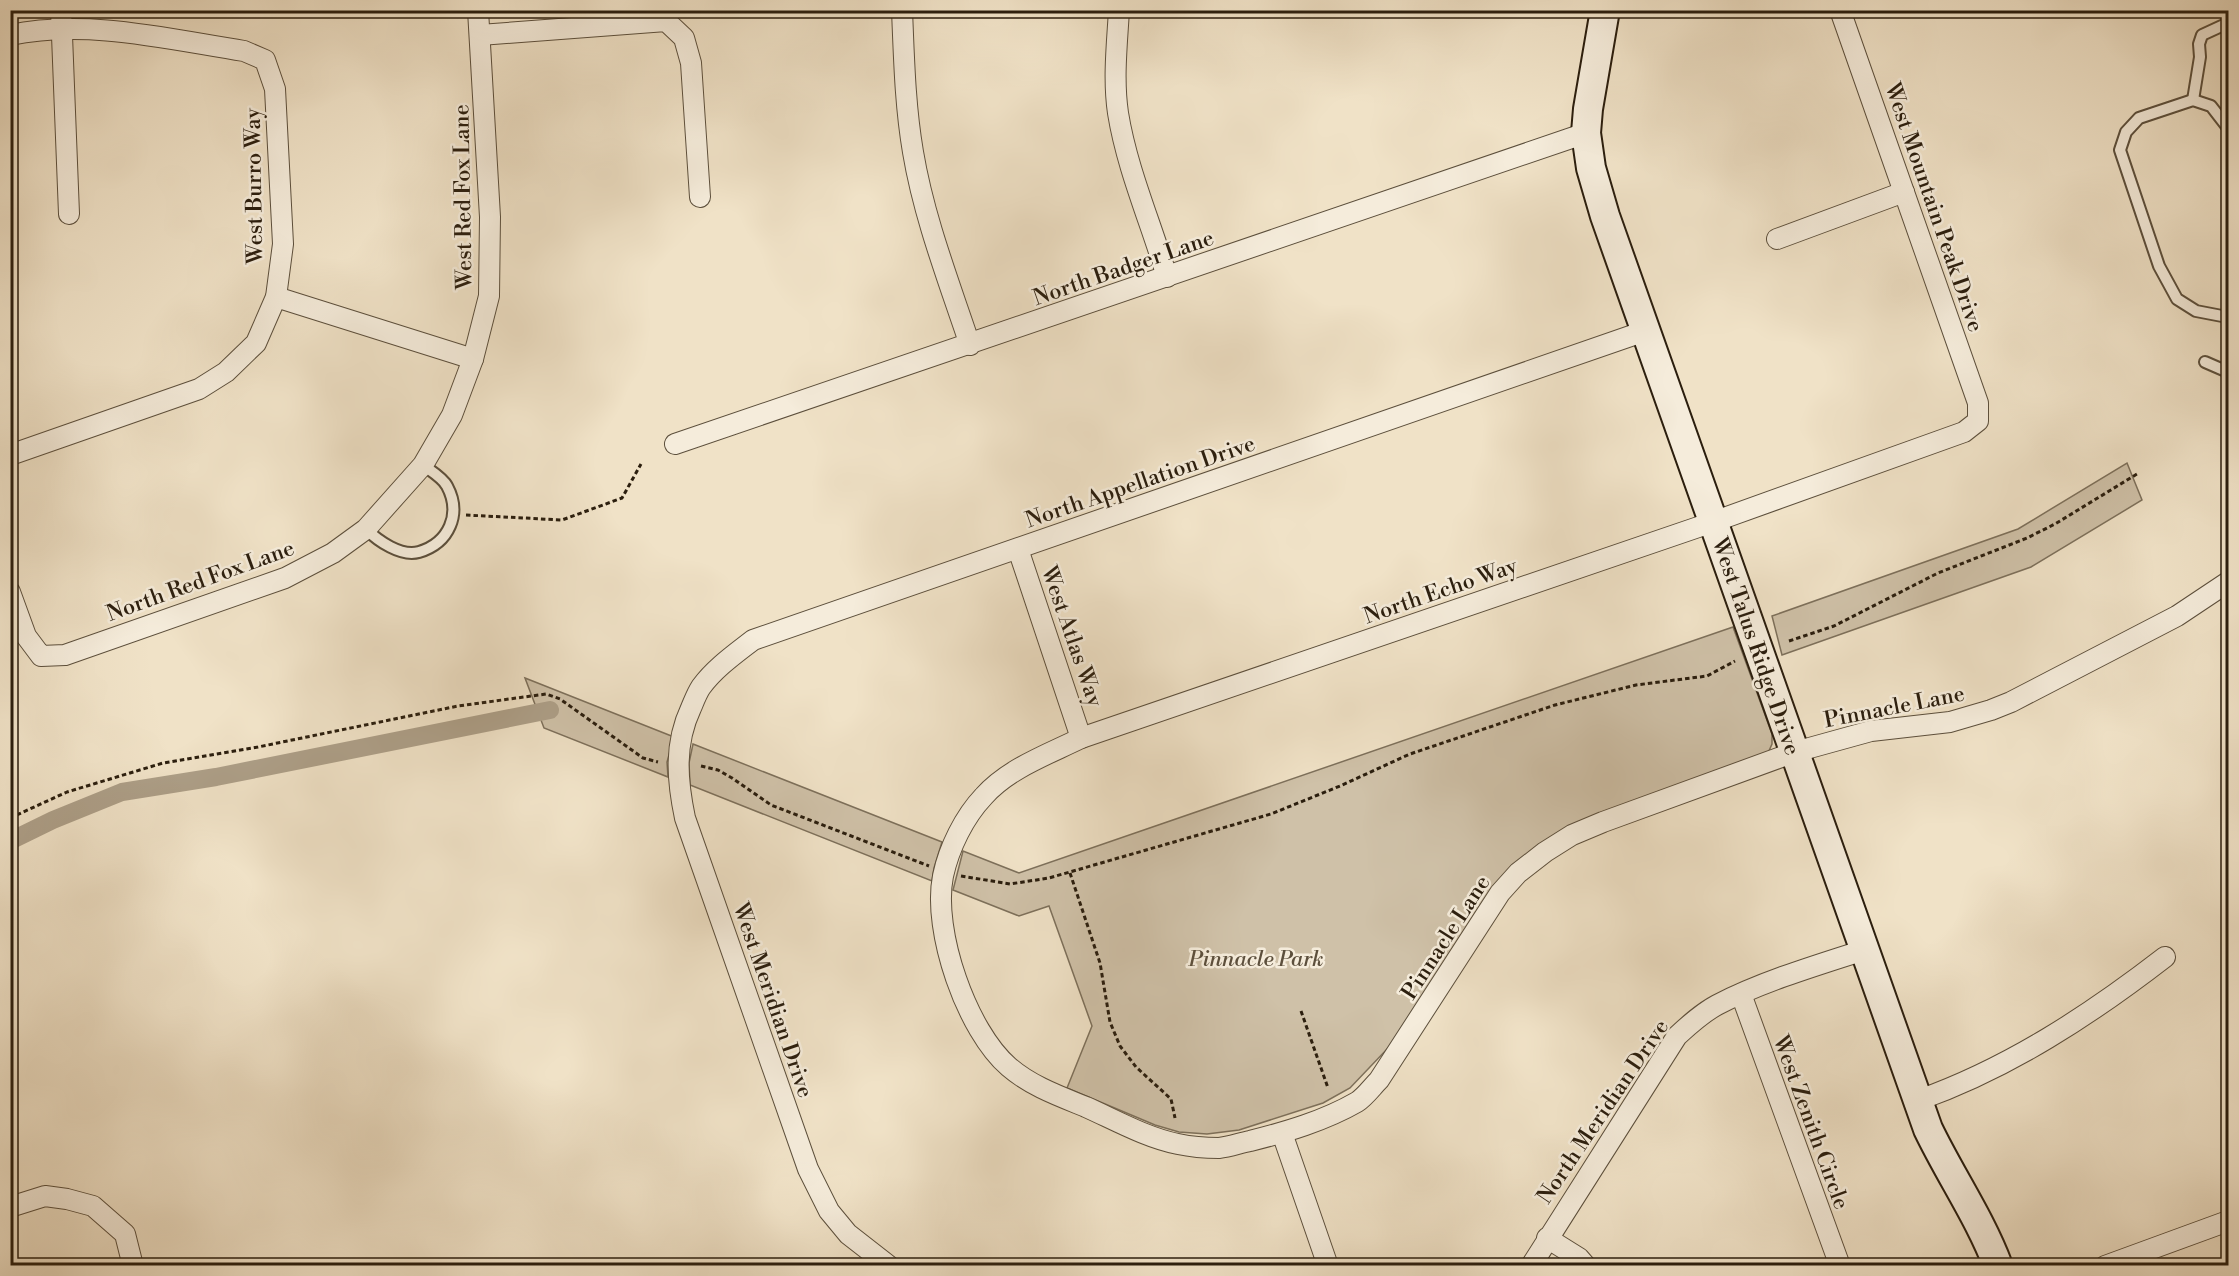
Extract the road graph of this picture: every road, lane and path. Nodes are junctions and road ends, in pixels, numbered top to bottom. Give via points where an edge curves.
1 (478, 10) edge
2 (902, 10) edge
3 (1119, 10) edge
4 (1605, 10) edge
5 (1840, 10) edge
6 (62, 20) edge
7 (2229, 23) edge
8 (10, 35) edge
9 (480, 35) junction
10 (2193, 100) junction
11 (2229, 128) edge
12 (1586, 133) junction
13 (1904, 192) junction
14 (700, 197) dead end
15 (69, 214) dead end
16 (1777, 239) dead end
17 (1167, 277) junction
18 (276, 297) junction
19 (2229, 314) edge
20 (1645, 331) junction
21 (970, 345) junction
22 (473, 359) junction
23 (2205, 362) dead end
24 (2229, 372) edge
25 (1978, 421) joint
26 (675, 444) dead end
27 (10, 455) edge
28 (641, 464) dead end
29 (423, 465) junction
30 (2137, 474) dead end
31 (391, 500) joint
32 (465, 515) dead end
33 (1713, 522) junction
34 (366, 529) junction
35 (1018, 549) junction
36 (2229, 582) edge
37 (10, 592) edge
38 (1789, 641) dead end
39 (1735, 661) dead end
40 (685, 722) joint
41 (1082, 738) junction
42 (1795, 752) junction
43 (658, 762) dead end
44 (701, 766) dead end
45 (10, 818) edge
46 (951, 850) joint
47 (944, 871) junction
48 (1070, 872) junction
49 (1864, 950) junction
50 (2165, 957) dead end
51 (1741, 994) junction
52 (1301, 1011) dead end
53 (1328, 1088) dead end
54 (1919, 1100) junction
55 (1174, 1118) dead end
56 (1282, 1133) junction
57 (10, 1207) edge
58 (2229, 1221) edge
59 (1547, 1238) junction
60 (133, 1266) edge
61 (889, 1266) edge
62 (1328, 1266) edge
63 (1531, 1266) edge
64 (1586, 1266) edge
65 (1840, 1266) edge
66 (1998, 1266) edge
67 (2105, 1266) edge

1 - 9 street, West Red Fox Lane
2 - 21 street via 913,153 927,211
3 - 17 street via 1118,111 1127,155
4 - 12 street, West Talus Ridge Drive
5 - 13 street, West Mountain Peak Drive
6 - 8 street
6 - 15 street
6 - 18 street, West Burro Way via 244,51 265,60 275,89 283,244
7 - 10 lane via 2202,35
9 - 14 street via 666,21 684,38 691,63
9 - 22 street, West Red Fox Lane via 490,217 489,296
10 - 11 lane via 2211,106
10 - 19 lane via 2139,118 2126,132 2120,150 2159,266 2177,299 2196,311
12 - 17 street, North Badger Lane
12 - 20 street, West Talus Ridge Drive via 1605,216
13 - 16 street
13 - 25 street, West Mountain Peak Drive via 1978,403
17 - 21 street, North Badger Lane
18 - 22 street
18 - 27 street, West Burro Way via 256,343 226,372 199,389
20 - 33 street, West Talus Ridge Drive
20 - 35 street, North Appellation Drive
21 - 26 street, North Badger Lane
22 - 29 street, West Red Fox Lane via 452,415
23 - 24 lane
25 - 33 street, North Echo Way via 1964,432
28 - 32 path via 622,498 562,520
29 - 31 street, West Red Fox Lane
29 - 34 lane via 447,485 452,501 454,522 440,542 417,553 393,548
30 - 38 path via 2027,538 1938,573 1834,626
31 - 34 street, North Red Fox Lane
33 - 41 street, North Echo Way
33 - 42 street, West Talus Ridge Drive
34 - 37 street, North Red Fox Lane via 333,553 285,578 65,655 41,656 26,636
35 - 40 street, North Appellation Drive via 753,640 700,688
35 - 41 street, West Atlas Way
36 - 42 street, Pinnacle Lane via 2177,616 2011,702 1950,722 1871,731
39 - 48 path via 1707,676 1636,686 1544,708 1410,754 1271,814
40 - 61 street, West Meridian Drive via 677,758 685,818 808,1169 829,1211 848,1234
41 - 46 street, North Echo Way via 1035,760 984,795
42 - 49 street, West Talus Ridge Drive
42 - 56 street, Pinnacle Lane via 1572,834 1545,852 1500,893 1379,1080 1359,1101
43 - 45 path via 643,758 560,699 546,694 458,706 163,763 67,792
44 - 47 path via 718,770 771,805
46 - 47 street, Pinnacle Lane
47 - 48 path via 1010,884
47 - 56 street, Pinnacle Lane via 941,909 956,978 973,1021 988,1046 1009,1067 1032,1083 1136,1130 1175,1143 1221,1148
48 - 55 path via 1100,963 1110,1022 1120,1046 1136,1067 1171,1099
49 - 51 street, North Meridian Drive
49 - 54 street, West Talus Ridge Drive
50 - 54 street via 2057,1033 1965,1083
51 - 59 street, North Meridian Drive via 1716,1006 1677,1036
51 - 65 street, West Zenith Circle
52 - 53 path
54 - 66 street, West Talus Ridge Drive via 1928,1129
56 - 62 street
57 - 60 street via 45,1196 93,1206 125,1234
58 - 67 street
59 - 63 street, North Meridian Drive
59 - 64 street

